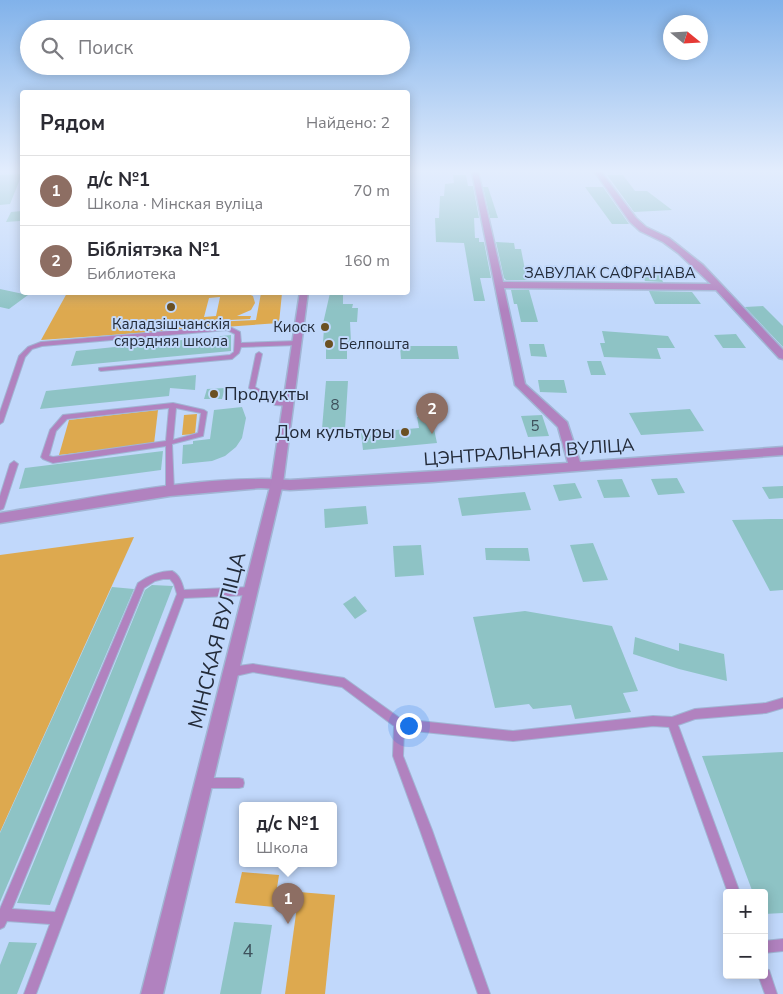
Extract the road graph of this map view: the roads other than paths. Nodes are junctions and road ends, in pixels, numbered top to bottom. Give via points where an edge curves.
1 (485, 218) edge
2 (633, 218) edge
3 (500, 286) junction
4 (720, 287) junction
5 (304, 295) edge
6 (297, 343) junction
7 (238, 345) junction
8 (259, 354) dead end
9 (783, 356) edge
10 (101, 369) dead end
11 (288, 404) junction
12 (173, 405) junction
13 (0, 422) edge
14 (169, 443) junction
15 (783, 451) edge
16 (14, 464) dead end
17 (575, 466) junction
18 (277, 483) junction
19 (170, 491) junction
20 (0, 507) edge
21 (0, 518) edge
22 (250, 591) junction
23 (181, 594) junction
24 (231, 672) junction
25 (783, 703) edge
26 (672, 722) junction
27 (399, 724) junction
28 (204, 783) junction
29 (239, 783) dead end
30 (733, 889) edge
31 (59, 918) junction
32 (2, 919) edge
33 (783, 945) edge
34 (768, 947) edge
35 (765, 979) edge
36 (30, 994) edge
37 (152, 994) edge
38 (484, 994) edge
39 (770, 994) edge

1 - 3 street
2 - 4 street via 643,229 682,251
3 - 4 street, ЗАВУЛАК САФРАНАВА
3 - 17 street via 520,385 563,425
4 - 9 street
5 - 6 street, МІНСКАЯ ВУЛІЦА
6 - 7 lane
6 - 11 street, МІНСКАЯ ВУЛІЦА
7 - 10 lane via 232,357
7 - 13 lane via 238,333 228,328 41,344 22,356
8 - 11 lane via 252,388 277,403
11 - 18 street, МІНСКАЯ ВУЛІЦА
12 - 14 lane
12 - 14 lane via 204,412 201,434
12 - 14 lane via 65,417 53,430 45,457 53,460
14 - 19 lane
15 - 17 street, ЦЭНТРАЛЬНАЯ ВУЛІЦА
16 - 20 lane
17 - 18 street, ЦЭНТРАЛЬНАЯ ВУЛІЦА via 308,484
18 - 19 street, ЦЭНТРАЛЬНАЯ ВУЛІЦА
18 - 22 street, МІНСКАЯ ВУЛІЦА
19 - 21 street, ЦЭНТРАЛЬНАЯ ВУЛІЦА
22 - 23 lane
22 - 24 street, МІНСКАЯ ВУЛІЦА
23 - 31 lane
23 - 32 lane via 172,575 163,574 141,586
24 - 27 lane via 253,668 344,683
24 - 28 street, МІНСКАЯ ВУЛІЦА
25 - 26 lane via 766,708 695,714
26 - 27 lane via 653,720 513,736
26 - 30 lane
27 - 38 lane via 398,756
28 - 29 lane
28 - 37 street, МІНСКАЯ ВУЛІЦА
31 - 32 lane
31 - 36 lane
33 - 34 lane
35 - 39 lane

